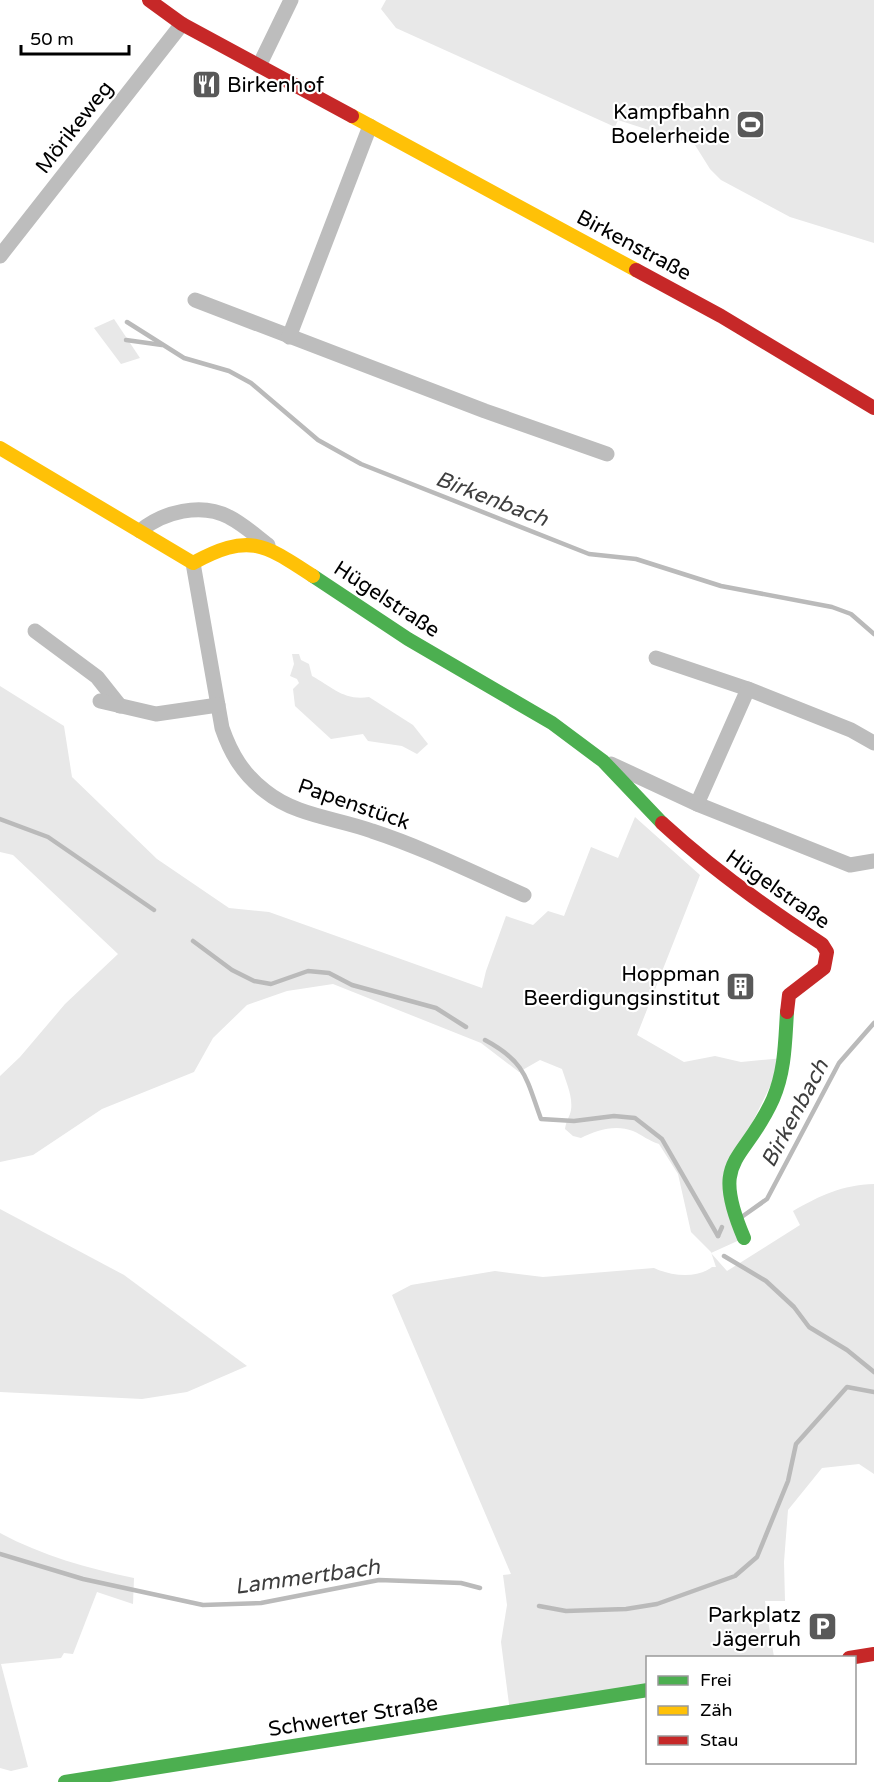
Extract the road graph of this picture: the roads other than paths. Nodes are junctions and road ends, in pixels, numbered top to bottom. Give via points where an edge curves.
1 (149, 0) edge
2 (291, 0) edge
3 (182, 24) junction
4 (259, 66) junction
5 (370, 126) junction
6 (0, 256) edge
7 (195, 300) dead end
8 (289, 337) junction
9 (874, 408) edge
10 (0, 448) edge
11 (608, 454) dead end
12 (140, 531) junction
13 (271, 548) junction
14 (194, 563) junction
15 (34, 631) dead end
16 (656, 658) dead end
17 (748, 690) junction
18 (100, 701) dead end
19 (218, 705) junction
20 (120, 706) junction
21 (874, 743) edge
22 (603, 761) junction
23 (697, 804) junction
24 (874, 861) edge
25 (524, 895) dead end
26 (744, 1238) dead end
27 (874, 1654) edge
28 (856, 1657) edge
29 (646, 1689) edge
30 (65, 1782) edge

1 - 3 street, Birkenstraße
2 - 4 street
3 - 4 street, Birkenstraße
3 - 6 street, Mörikeweg
4 - 5 street, Birkenstraße
5 - 8 street
5 - 9 street, Birkenstraße via 721,316
7 - 8 street
8 - 11 street
10 - 12 street
12 - 13 street, Hügelstraße via 162,517 193,509 209,511 228,516
12 - 14 street
13 - 14 street, Hügelstraße via 246,542 224,546
13 - 22 street, Hügelstraße via 408,639 552,723
14 - 19 street, Papenstück
15 - 20 street via 97,677
16 - 17 street
17 - 21 street via 851,730
17 - 23 street
18 - 20 street
19 - 20 street via 156,714
19 - 25 street, Papenstück via 231,754 247,776 266,792 292,808 372,830
22 - 23 street, Hügelstraße
22 - 26 street, Hügelstraße via 701,859 750,897 813,936 827,952 824,968 789,995 779,1084 731,1166 728,1202
23 - 24 street, Hügelstraße via 850,865
27 - 28 street
29 - 30 street, Schwerter Straße

